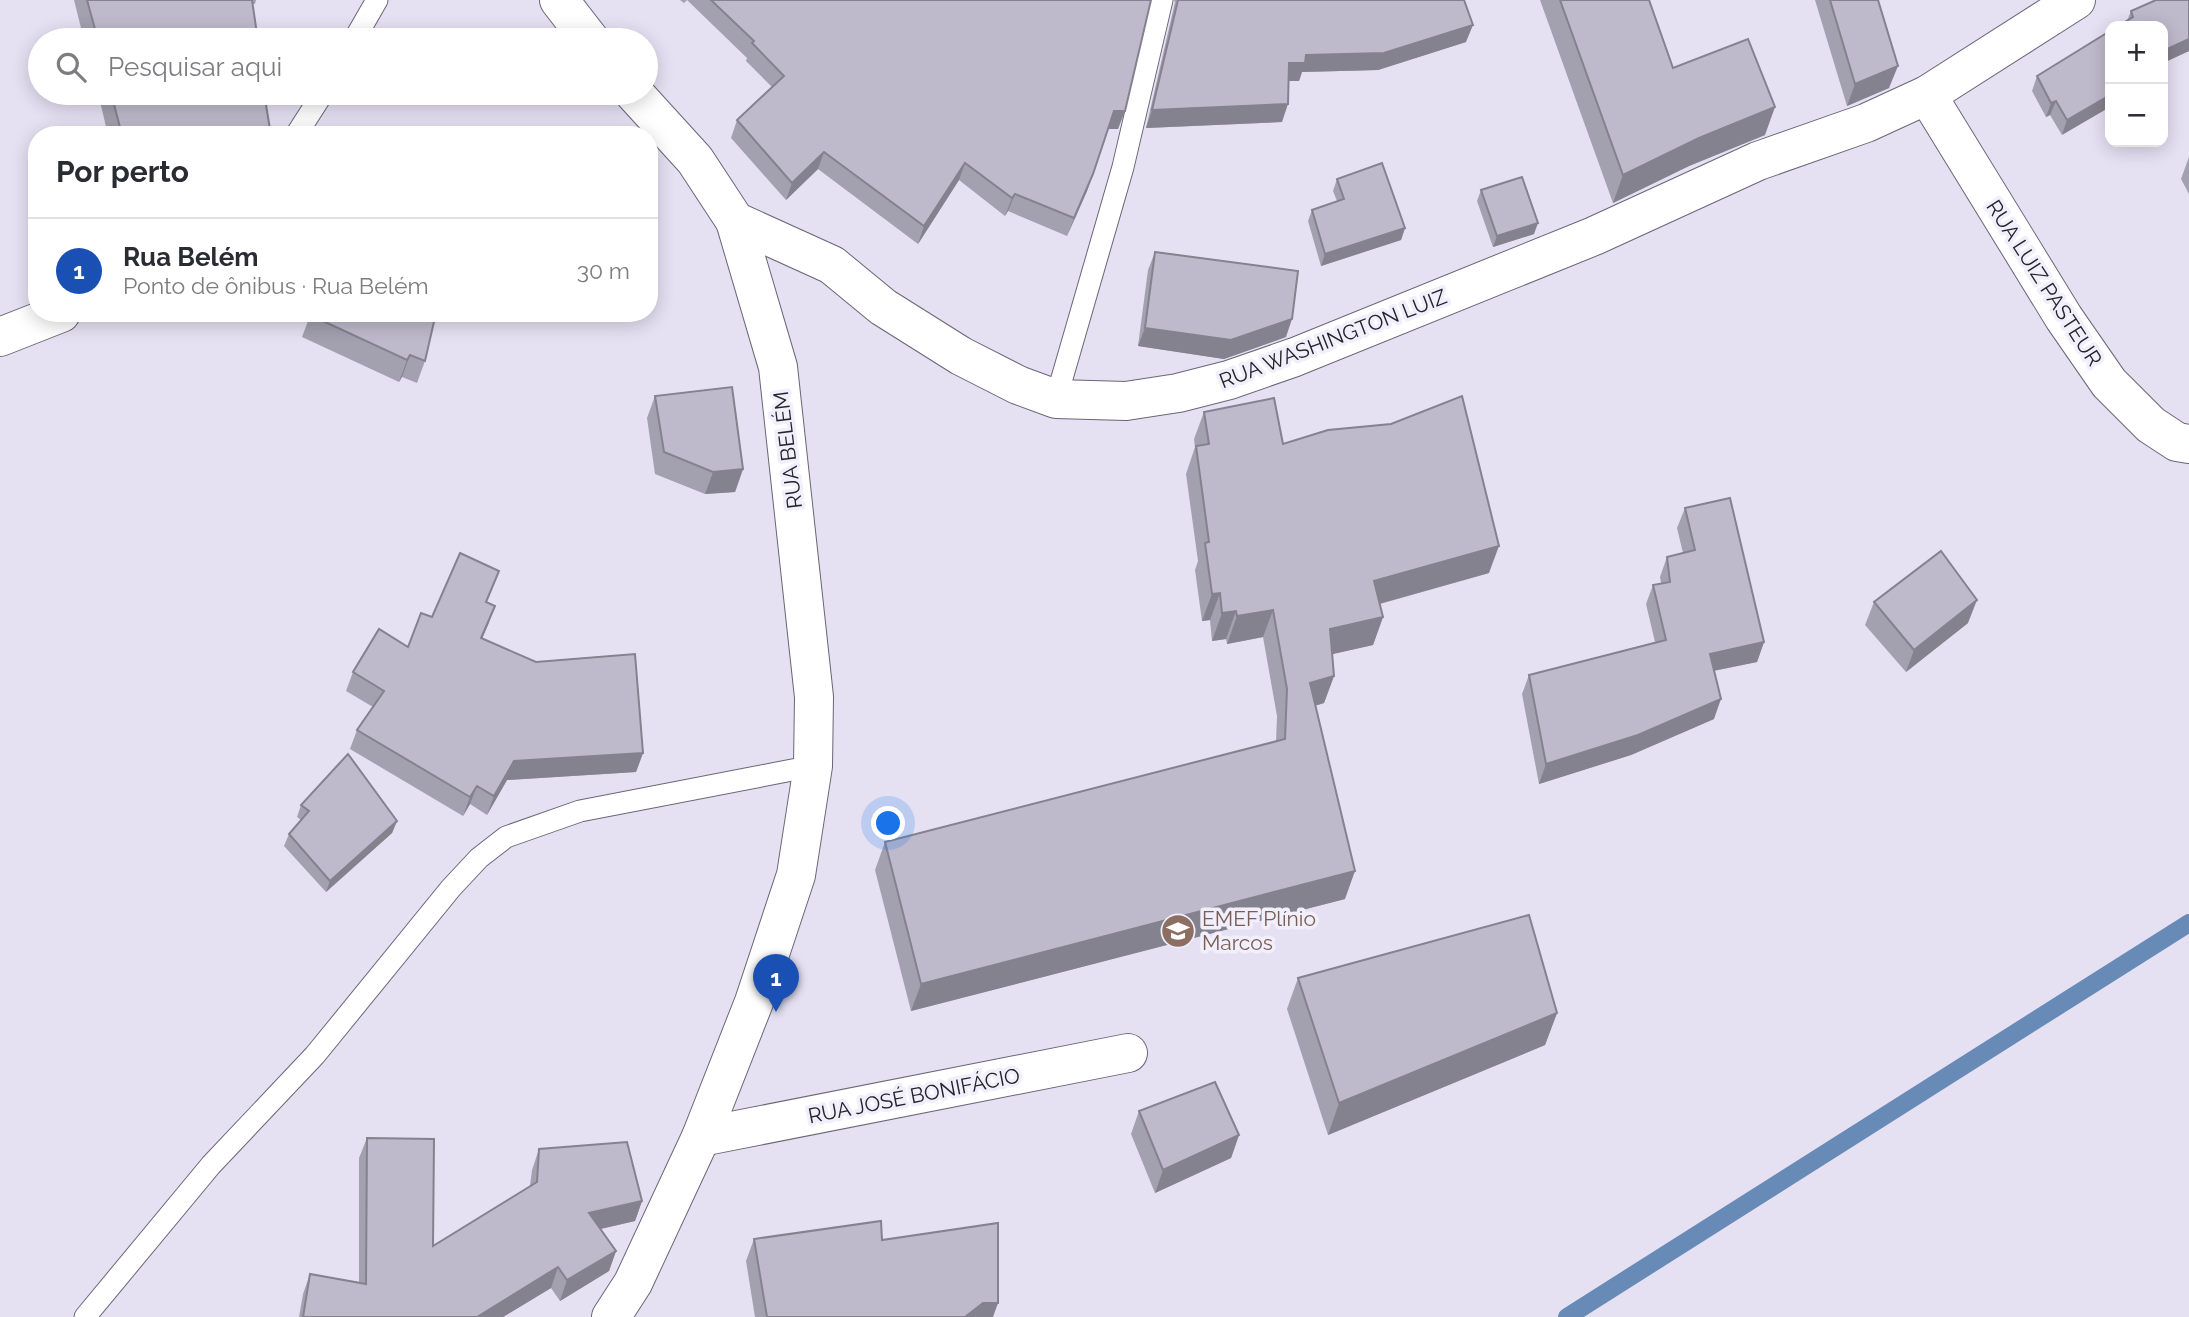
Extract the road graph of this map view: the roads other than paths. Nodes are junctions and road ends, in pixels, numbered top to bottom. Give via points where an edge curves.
1 (377, 0) edge
2 (559, 0) edge
3 (1162, 0) edge
4 (2076, 0) edge
5 (361, 28) edge
6 (581, 28) edge
7 (1927, 95) junction
8 (315, 105) edge
9 (645, 105) edge
10 (302, 126) edge
11 (735, 221) junction
12 (38, 322) edge
13 (0, 337) edge
14 (1056, 399) junction
15 (2189, 444) edge
16 (813, 766) junction
17 (1128, 1053) dead end
18 (701, 1137) junction
19 (85, 1317) edge
20 (611, 1317) edge

1 - 5 lane
2 - 6 street
3 - 14 lane via 1123,167
4 - 7 street, RUA WASHINGTON LUIZ
7 - 14 street, RUA WASHINGTON LUIZ via 1866,123 1758,161 1594,236 1295,357 1178,393 1126,401
7 - 15 street, RUA LUIZ PASTEUR via 2109,383 2151,425 2177,442
8 - 10 lane
9 - 11 street via 695,160
11 - 14 street, RUA WASHINGTON LUIZ via 832,265 883,307 961,356
11 - 16 street, RUA BELÉM via 778,367 814,697
12 - 13 street
16 - 18 street, RUA BELÉM via 796,875 754,1002
16 - 19 lane via 579,811 506,837 451,888 315,1055 211,1165
17 - 18 street, RUA JOSÉ BONIFÁCIO
18 - 20 street, RUA BELÉM via 633,1283

